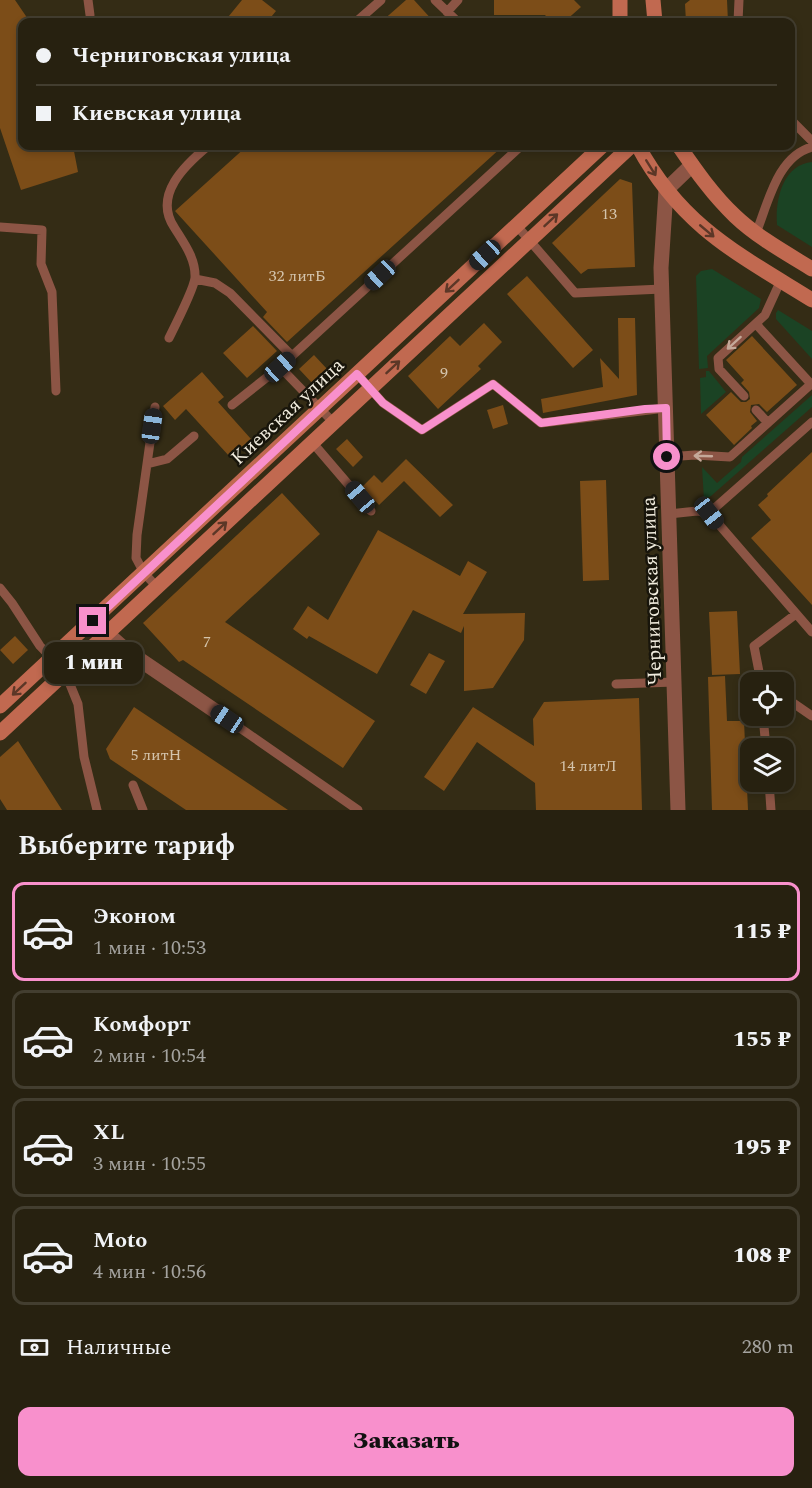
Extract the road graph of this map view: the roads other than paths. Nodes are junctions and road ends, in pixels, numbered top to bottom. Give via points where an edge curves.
1 (88, 0) edge
2 (381, 0) edge
3 (435, 0) edge
4 (458, 0) edge
5 (620, 0) edge
6 (653, 0) edge
7 (739, 0) edge
8 (447, 12) junction
9 (90, 15) dead end
10 (361, 18) edge
11 (454, 18) edge
12 (620, 18) edge
13 (655, 18) edge
14 (738, 18) edge
15 (795, 123) edge
16 (812, 141) edge
17 (812, 147) edge
18 (203, 150) edge
19 (517, 150) edge
20 (598, 150) edge
21 (627, 150) edge
22 (641, 150) edge
23 (683, 150) edge
24 (692, 165) junction
25 (666, 190) junction
26 (517, 226) junction
27 (0, 227) edge
28 (756, 233) junction
29 (529, 240) junction
30 (812, 269) edge
31 (195, 279) junction
32 (781, 280) junction
33 (662, 289) junction
34 (812, 300) edge
35 (756, 324) junction
36 (169, 338) dead end
37 (774, 344) junction
38 (766, 351) dead end
39 (292, 356) junction
40 (788, 360) junction
41 (280, 367) junction
42 (781, 367) dead end
43 (357, 374) junction
44 (739, 375) dead end
45 (731, 383) junction
46 (811, 384) edge
47 (370, 388) junction
48 (56, 391) dead end
49 (744, 396) dead end
50 (232, 405) dead end
51 (155, 407) dead end
52 (320, 408) junction
53 (666, 408) junction
54 (756, 410) dead end
55 (333, 422) junction
56 (812, 422) edge
57 (768, 423) junction
58 (194, 436) dead end
59 (312, 442) junction
60 (667, 457) junction
61 (147, 464) junction
62 (371, 511) dead end
63 (709, 513) junction
64 (669, 514) junction
65 (144, 573) junction
66 (157, 587) junction
67 (0, 588) edge
68 (796, 614) junction
69 (93, 621) junction
70 (812, 632) edge
71 (106, 634) junction
72 (52, 658) junction
73 (65, 672) junction
74 (760, 672) edge
75 (675, 682) junction
76 (616, 684) dead end
77 (794, 704) edge
78 (0, 706) edge
79 (812, 716) edge
80 (227, 719) joint
81 (14, 720) junction
82 (0, 733) edge
83 (134, 785) dead end
84 (770, 792) edge
85 (97, 810) edge
86 (143, 810) edge
87 (358, 810) edge
88 (678, 810) edge
89 (771, 810) edge

1 - 9 lane
2 - 10 lane
3 - 8 lane
4 - 8 lane
5 - 12 main road
6 - 13 main road
7 - 14 lane
8 - 11 lane
15 - 16 lane
17 - 28 lane via 804,149 778,176
18 - 31 lane via 176,178 166,209 192,257
19 - 39 lane
20 - 26 main road, Киевская улица
29 -> 21 main road, Киевская улица
22 -> 25 main road
23 - 24 main road
24 - 25 street
24 - 28 main road via 718,199
25 -> 32 main road via 690,218 720,242
25 - 33 street, Черниговская улица
26 - 29 lane
26 -> 43 main road, Киевская улица
27 - 48 lane via 42,230 41,264 52,292
28 - 30 main road
29 - 33 lane via 575,293
47 -> 29 main road, Киевская улица
31 - 36 lane
31 - 39 lane via 215,283 230,293
32 - 34 main road
32 - 35 lane via 765,315
33 - 53 street, Черниговская улица
35 - 37 lane
35 -> 45 lane via 718,358 719,369
37 - 38 lane
37 - 40 lane
39 - 41 lane
40 - 42 lane
40 - 46 lane
41 - 50 lane
41 - 52 lane
43 - 47 lane
43 - 52 main road, Киевская улица
44 - 45 lane
45 - 49 lane
46 - 57 lane
47 - 53 lane via 383,403 422,430 493,384 541,423
47 - 55 main road, Киевская улица
51 - 61 lane
52 - 55 lane
52 - 65 main road, Киевская улица
53 - 60 street, Черниговская улица
54 - 57 lane
55 - 59 main road, Киевская улица
56 - 63 lane
57 -> 60 lane via 730,457
58 - 61 lane via 167,459
59 - 62 lane
66 -> 59 main road, Киевская улица
60 - 64 street, Черниговская улица
61 - 65 lane via 136,535 136,558
63 - 64 lane
63 - 68 lane
64 - 75 street, Черниговская улица
65 - 66 lane
65 - 69 main road, Киевская улица
66 - 71 main road, Киевская улица
67 - 72 lane
68 - 70 lane
68 - 74 lane via 754,646
69 - 71 street
69 - 72 main road, Киевская улица
71 - 73 main road, Киевская улица
71 - 80 street
72 - 73 lane
72 -> 78 main road, Киевская улица
73 - 81 main road, Киевская улица
73 - 85 lane via 78,704 84,757
75 - 76 lane
75 - 88 street, Черниговская улица
77 - 79 lane
78 - 81 lane
80 - 87 lane
81 - 82 main road, Киевская улица
83 - 86 lane
84 - 89 lane

